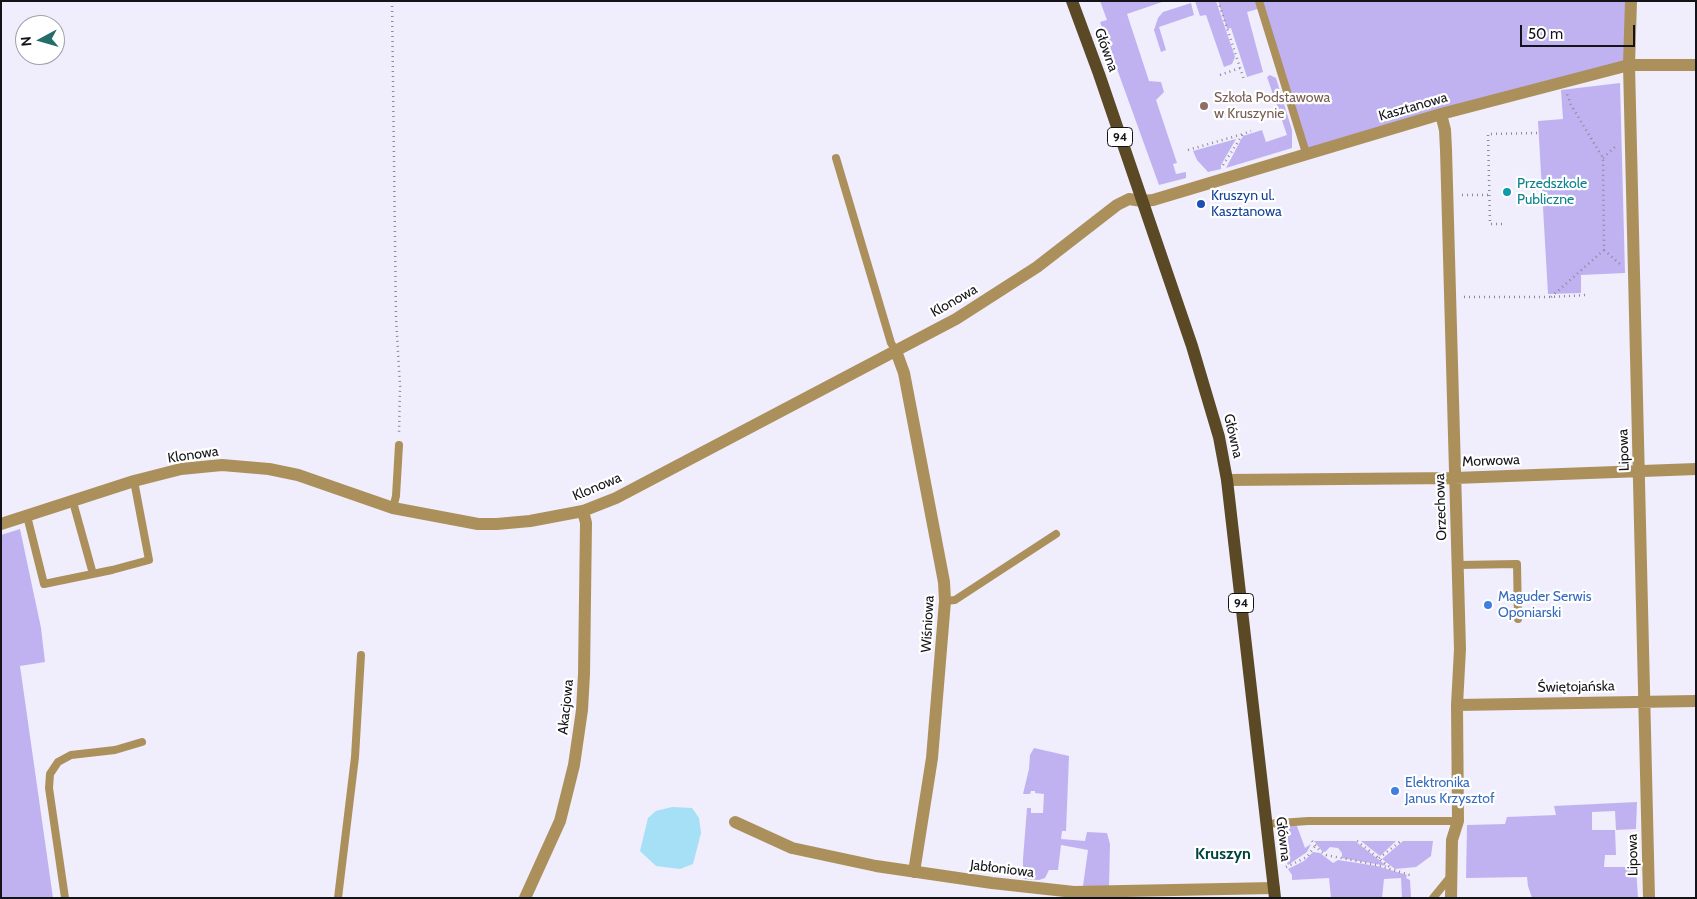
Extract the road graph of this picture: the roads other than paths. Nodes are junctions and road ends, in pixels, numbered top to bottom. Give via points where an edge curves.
1 (1072, 1) edge
2 (1259, 1) edge
3 (1631, 1) edge
4 (1629, 65) junction
5 (1696, 65) edge
6 (1441, 114) junction
7 (1306, 153) junction
8 (836, 158) dead end
9 (1142, 201) junction
10 (896, 351) junction
11 (399, 445) road end
12 (1696, 469) edge
13 (1640, 472) junction
14 (1456, 478) junction
15 (1227, 480) junction
16 (134, 481) junction
17 (74, 502) junction
18 (393, 508) junction
19 (583, 511) junction
20 (27, 516) junction
21 (1, 524) edge
22 (1056, 534) dead end
23 (1458, 565) junction
24 (93, 574) junction
25 (945, 601) junction
26 (1518, 619) dead end
27 (361, 655) dead end
28 (1645, 701) junction
29 (1696, 701) edge
30 (1457, 705) junction
31 (142, 742) dead end
32 (1458, 821) junction
33 (735, 822) dead end
34 (1266, 824) junction
35 (914, 872) junction
36 (1451, 876) junction
37 (1274, 893) edge
38 (66, 898) edge
39 (338, 898) edge
40 (525, 898) edge
41 (1433, 898) edge
42 (1451, 898) edge
43 (1649, 898) edge

1 - 9 main road, Główna / 94
2 - 7 lane
3 - 4 street, Lipowa
4 - 5 street, Kasztanowa
4 - 6 street, Kasztanowa
4 - 13 street, Lipowa
6 - 7 street, Kasztanowa
6 - 14 street, Orzechowa via 1446,150
7 - 9 street, Kasztanowa
8 - 10 lane
9 - 10 street, Klonowa via 1129,199 1120,203 1037,267 956,319
9 - 15 main road, Główna / 94 via 1215,419
10 - 19 street, Klonowa via 616,498
10 - 25 street, Wiśniowa via 906,382
11 - 18 lane
12 - 13 street, Morwowa
13 - 14 street, Morwowa
13 - 28 street, Lipowa
14 - 15 street, Morwowa
14 - 23 street, Orzechowa
15 - 34 main road, Główna / 94
16 - 17 street, Klonowa
16 - 18 street, Klonowa via 199,466 269,469 333,486
16 - 24 lane via 149,560
17 - 20 street, Klonowa
17 - 24 lane
18 - 19 street, Klonowa via 478,524 530,521
19 - 40 street, Akacjowa via 586,523 584,674 574,765 560,821
20 - 21 street, Klonowa
20 - 24 lane via 44,584
22 - 25 lane via 955,600
23 - 26 lane via 1517,564
23 - 30 street, Orzechowa via 1460,649
25 - 35 street, Wiśniowa via 932,758
27 - 39 lane via 355,757
28 - 29 street, Świętojańska
28 - 30 street, Świętojańska
28 - 43 street, Lipowa
30 - 32 street, Orzechowa
31 - 38 lane via 114,750 71,755 58,762 50,774 49,788
32 - 34 lane
32 - 36 street, Orzechowa via 1452,840
33 - 35 street, Jabłoniowa via 792,848
34 - 37 main road, Główna / 94
35 - 37 street, Jabłoniowa via 1074,892
36 - 41 lane
36 - 42 street, Orzechowa

